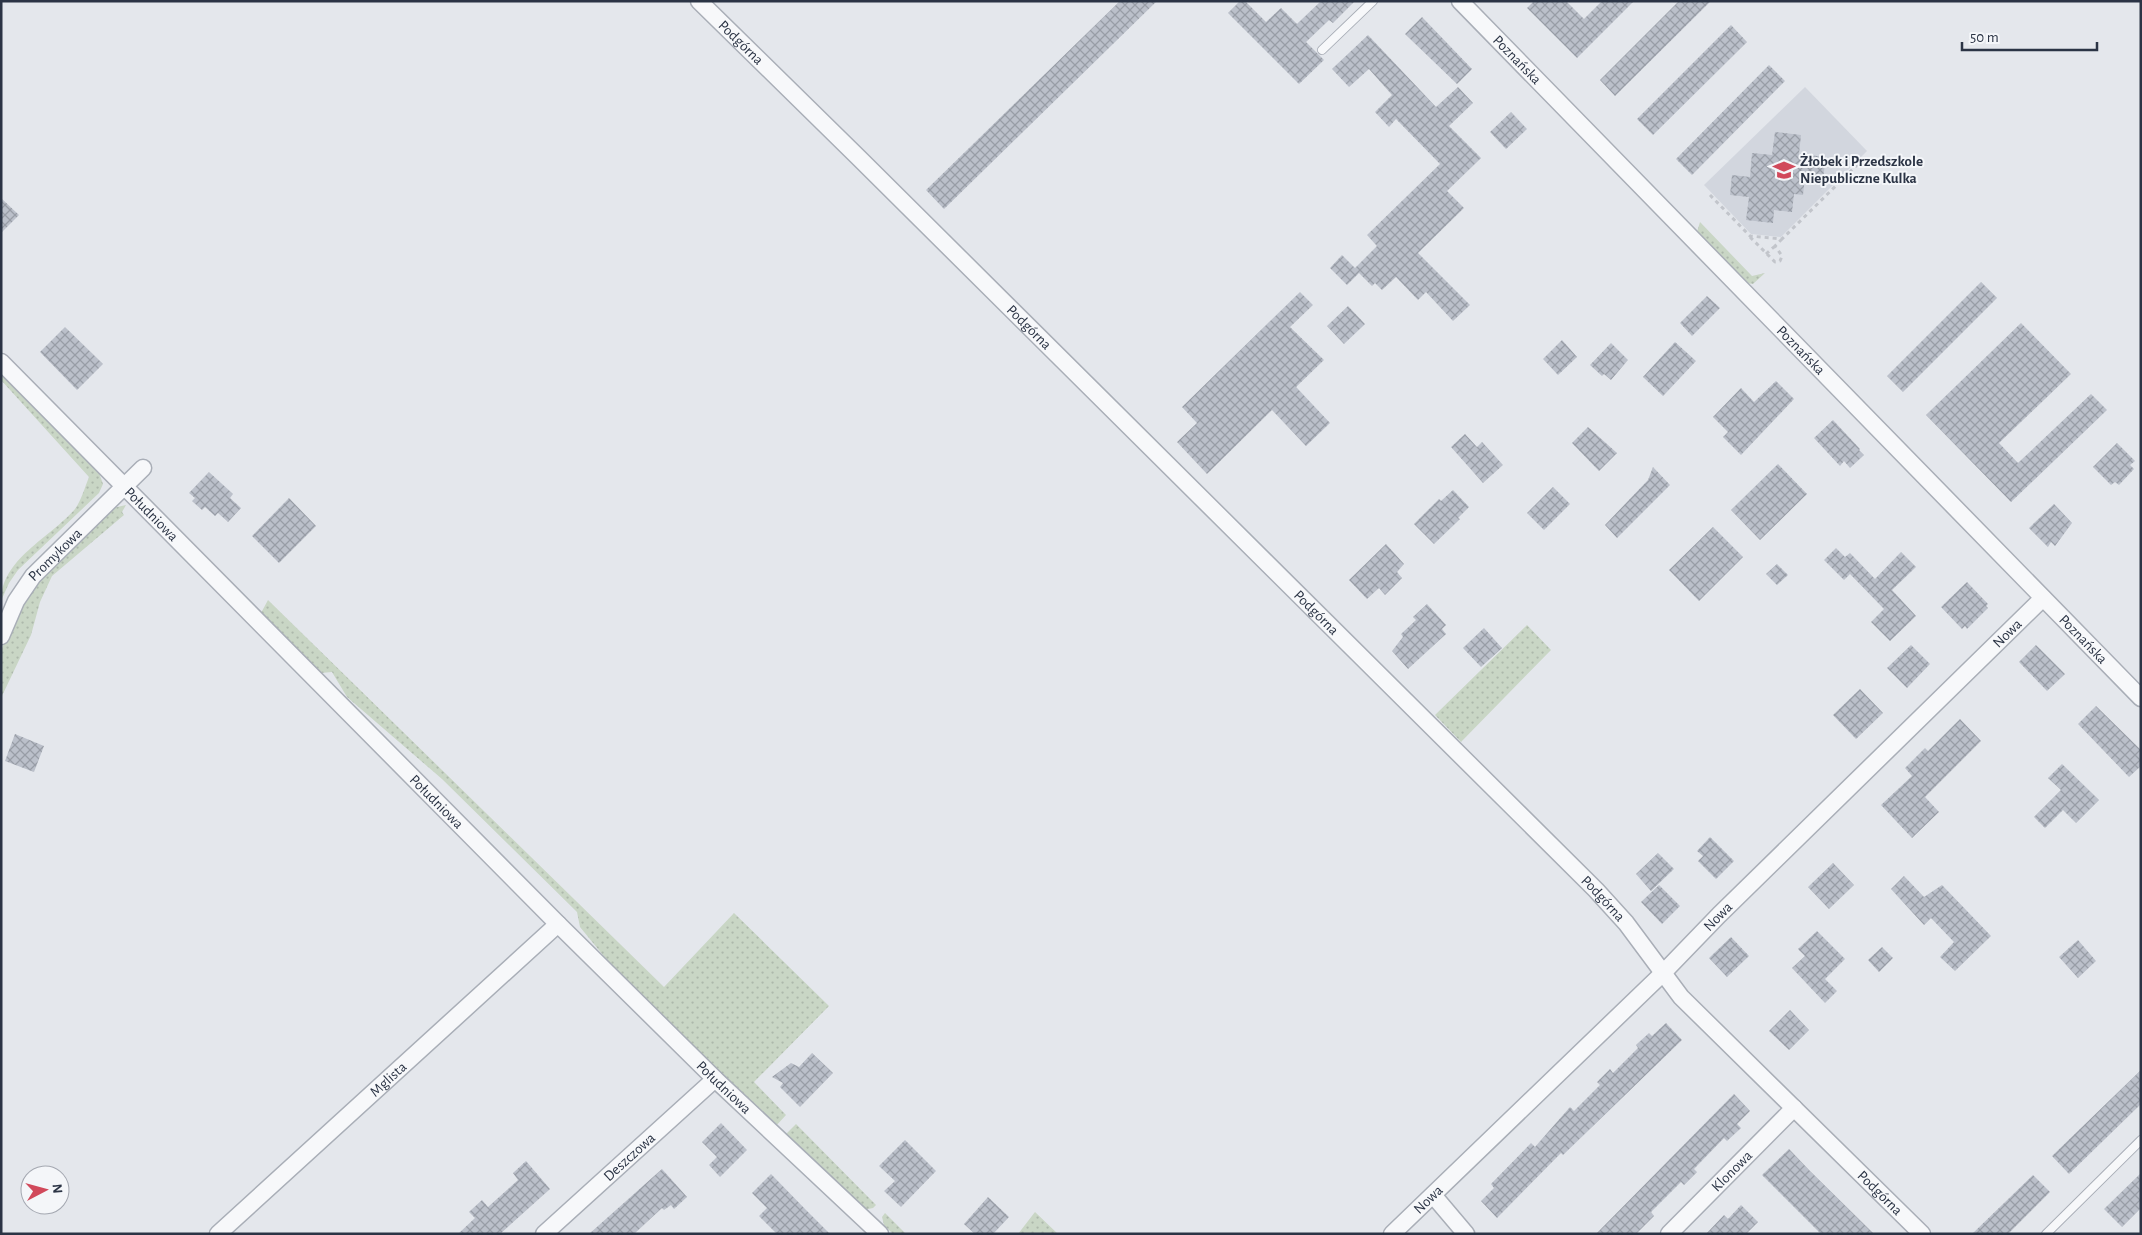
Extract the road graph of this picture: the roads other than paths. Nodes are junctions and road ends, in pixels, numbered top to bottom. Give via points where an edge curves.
1 (699, 1) edge
2 (1373, 1) edge
3 (1460, 1) edge
4 (1322, 50) dead end
5 (1, 362) edge
6 (143, 468) dead end
7 (126, 486) junction
8 (2043, 598) junction
9 (1, 636) edge
10 (2141, 698) edge
11 (558, 924) junction
12 (1662, 974) junction
13 (715, 1079) junction
14 (1794, 1108) junction
15 (2141, 1140) edge
16 (1433, 1195) junction
17 (218, 1234) edge
18 (544, 1234) edge
19 (880, 1234) edge
20 (1392, 1234) edge
21 (1466, 1234) edge
22 (1669, 1234) edge
23 (1922, 1234) edge
24 (2046, 1234) edge

1 - 12 street, Podgórna via 1596,890 1626,923
2 - 4 lane
3 - 8 street, Poznańska
5 - 7 street, Południowa
6 - 7 street, Promykowa
7 - 9 street, Promykowa via 33,576 16,601
7 - 11 street, Południowa
8 - 10 street, Poznańska
8 - 12 street, Nowa
11 - 13 street, Południowa
11 - 17 street, Mglista
12 - 14 street, Podgórna
12 - 16 street, Nowa
13 - 18 street, Deszczowa
13 - 19 street, Południowa
14 - 22 street, Klonowa
14 - 23 street, Podgórna
15 - 24 lane
16 - 20 street, Nowa
16 - 21 street

